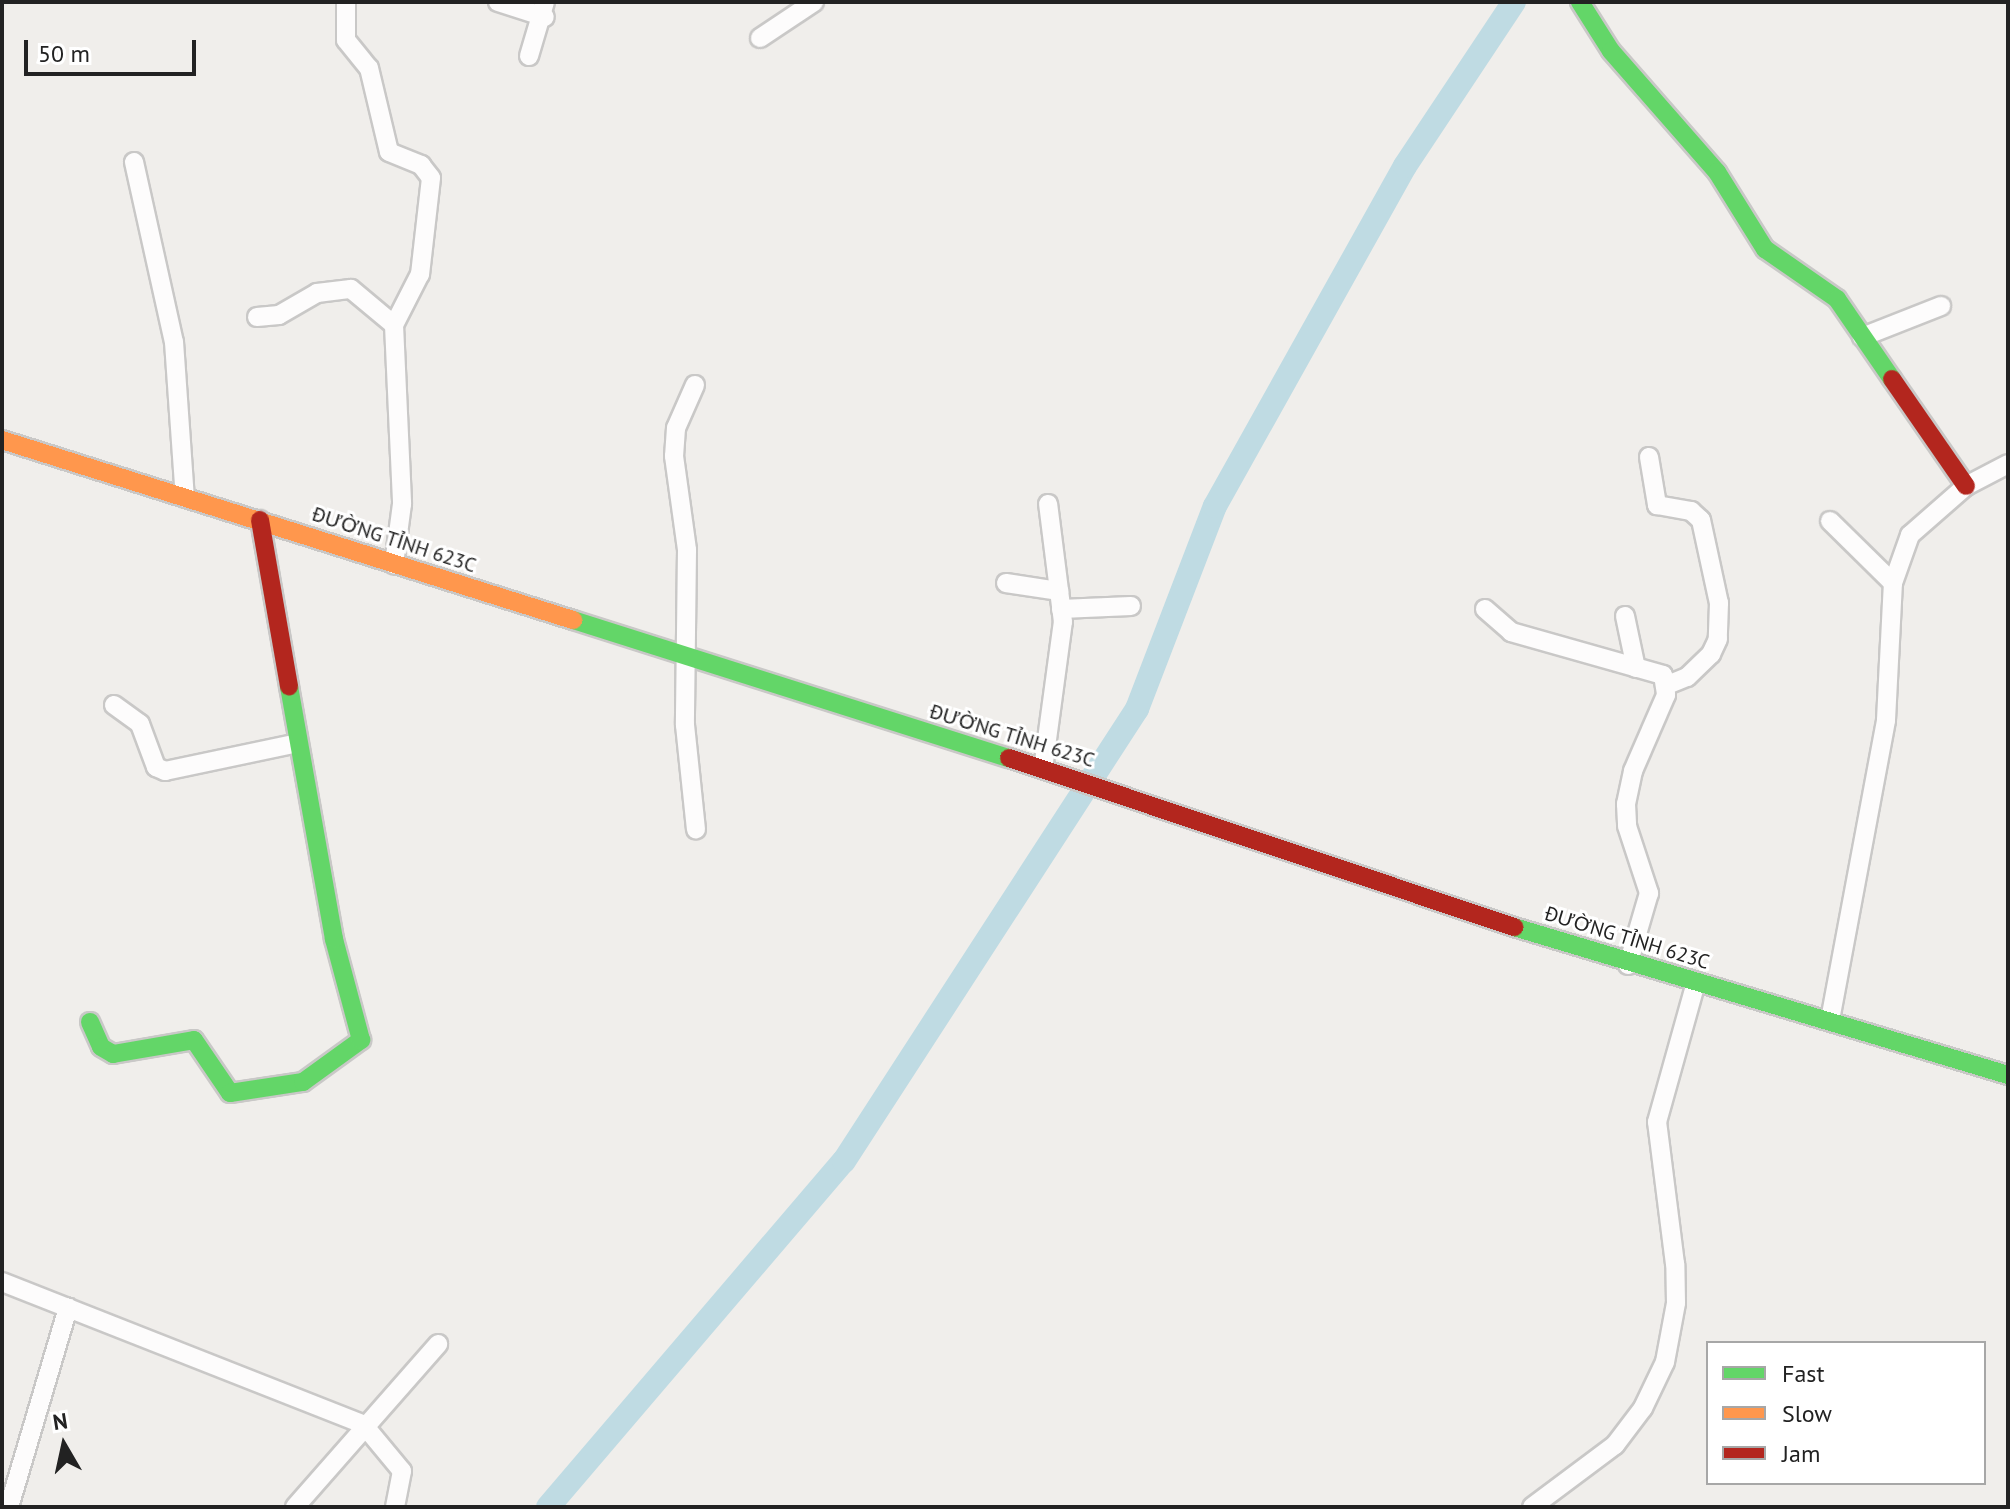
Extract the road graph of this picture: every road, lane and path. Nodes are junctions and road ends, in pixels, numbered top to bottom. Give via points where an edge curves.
1 (346, 2) edge
2 (498, 2) edge
3 (814, 2) edge
4 (1580, 2) edge
5 (545, 10) edge
6 (760, 38) dead end
7 (529, 56) dead end
8 (134, 162) dead end
9 (1941, 306) dead end
10 (257, 317) dead end
11 (394, 325) junction
12 (1862, 337) junction
13 (695, 385) dead end
14 (2, 440) edge
15 (1649, 457) dead end
16 (2008, 464) edge
17 (1966, 486) junction
18 (185, 498) junction
19 (1048, 504) dead end
20 (260, 520) junction
21 (1830, 521) dead end
22 (394, 564) junction
23 (1006, 583) dead end
24 (1893, 583) junction
25 (1060, 600) junction
26 (1131, 606) dead end
27 (1485, 609) dead end
28 (1625, 616) dead end
29 (686, 657) junction
30 (1636, 668) junction
31 (1667, 685) junction
32 (114, 705) dead end
33 (298, 743) junction
34 (1043, 769) junction
35 (696, 829) dead end
36 (1628, 965) junction
37 (1696, 982) junction
38 (1830, 1020) junction
39 (90, 1022) dead end
40 (2008, 1075) edge
41 (2, 1282) edge
42 (68, 1308) junction
43 (438, 1344) dead end
44 (363, 1424) junction
45 (9, 1507) edge
46 (295, 1507) edge
47 (395, 1507) edge
48 (1532, 1507) edge

1 - 11 street via 346,40 369,68 389,152 421,165 431,178 420,274
2 - 5 street
3 - 6 street
4 - 12 main road via 1611,51 1717,172 1765,249 1837,299
5 - 7 street
8 - 18 street via 174,342
9 - 12 street
10 - 11 street via 279,315 317,293 351,289
11 - 22 street via 402,504
12 - 17 main road
13 - 29 street via 676,428 674,456 687,550
14 - 18 main road, ĐƯỜNG TỈNH 623C
15 - 31 street via 1657,505 1691,511 1701,520 1721,622 1718,639 1700,667
16 - 17 street
17 - 24 street via 1910,535
18 - 20 main road, ĐƯỜNG TỈNH 623C
19 - 25 street
20 - 22 main road, ĐƯỜNG TỈNH 623C
20 - 33 main road
21 - 24 street
22 - 29 main road, ĐƯỜNG TỈNH 623C
23 - 25 street
24 - 38 street via 1886,720
25 - 26 street
25 - 34 street
27 - 30 street via 1511,632
28 - 30 street
29 - 34 main road, ĐƯỜNG TỈNH 623C
29 - 35 street
30 - 31 street via 1663,675
31 - 36 street via 1627,796 1627,826 1649,893
32 - 33 street via 145,731 156,767 165,771
33 - 39 main road via 334,939 361,1028 356,1049 303,1082 238,1094 230,1093 194,1040 113,1054 101,1047
34 - 36 main road, ĐƯỜNG TỈNH 623C
36 - 37 main road, ĐƯỜNG TỈNH 623C
37 - 38 main road, ĐƯỜNG TỈNH 623C
37 - 48 street via 1657,1122 1675,1264 1676,1303 1665,1362 1643,1408 1615,1445
38 - 40 main road, ĐƯỜNG TỈNH 623C
41 - 42 street
42 - 44 street
42 - 45 street
43 - 44 street
44 - 46 street
44 - 47 street via 402,1471

